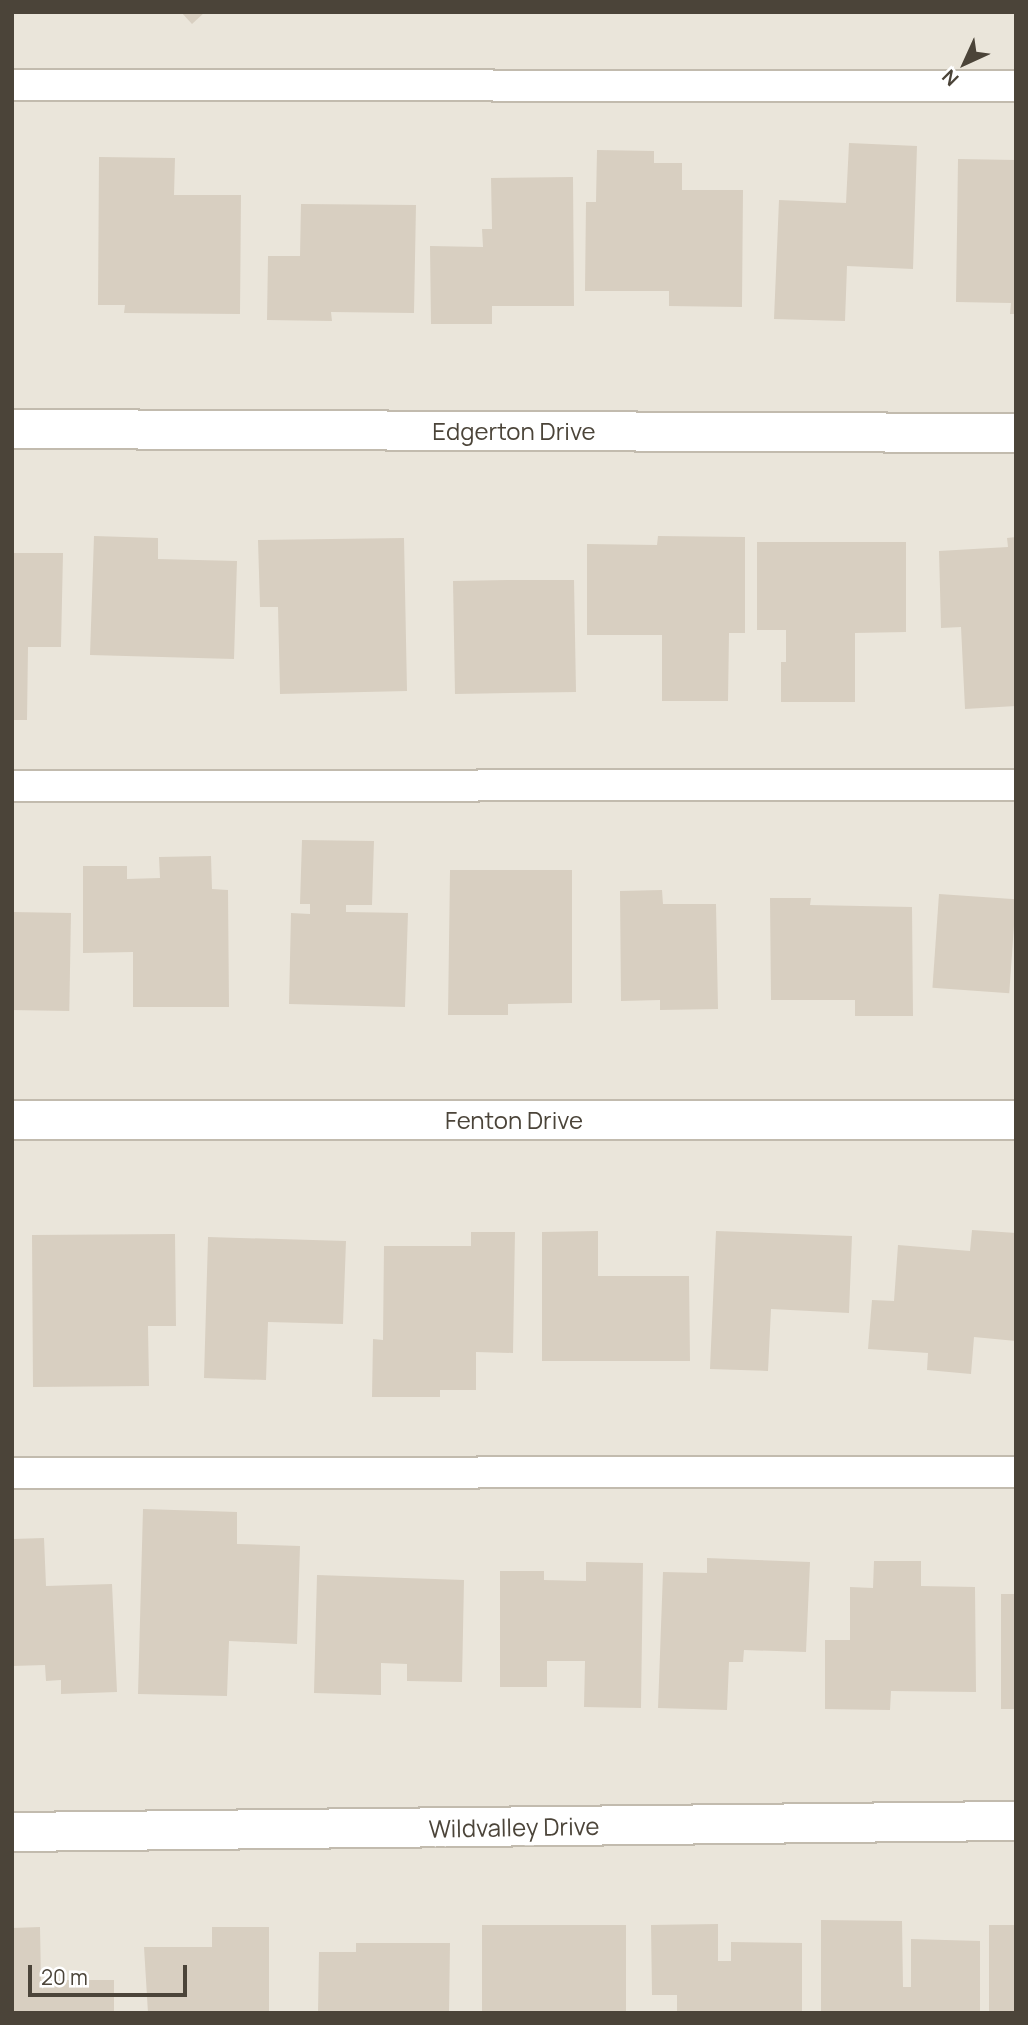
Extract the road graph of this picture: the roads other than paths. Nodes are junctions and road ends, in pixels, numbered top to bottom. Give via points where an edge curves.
1 (12, 85) edge
2 (1016, 86) edge
3 (12, 429) edge
4 (1016, 433) edge
5 (1016, 785) edge
6 (12, 786) edge
7 (12, 1120) edge
8 (1016, 1120) edge
9 (1016, 1472) edge
10 (12, 1473) edge
11 (1016, 1821) edge
12 (12, 1832) edge

1 - 2 lane
3 - 4 street, Edgerton Drive
5 - 6 lane
7 - 8 street, Fenton Drive
9 - 10 lane
11 - 12 street, Wildvalley Drive

